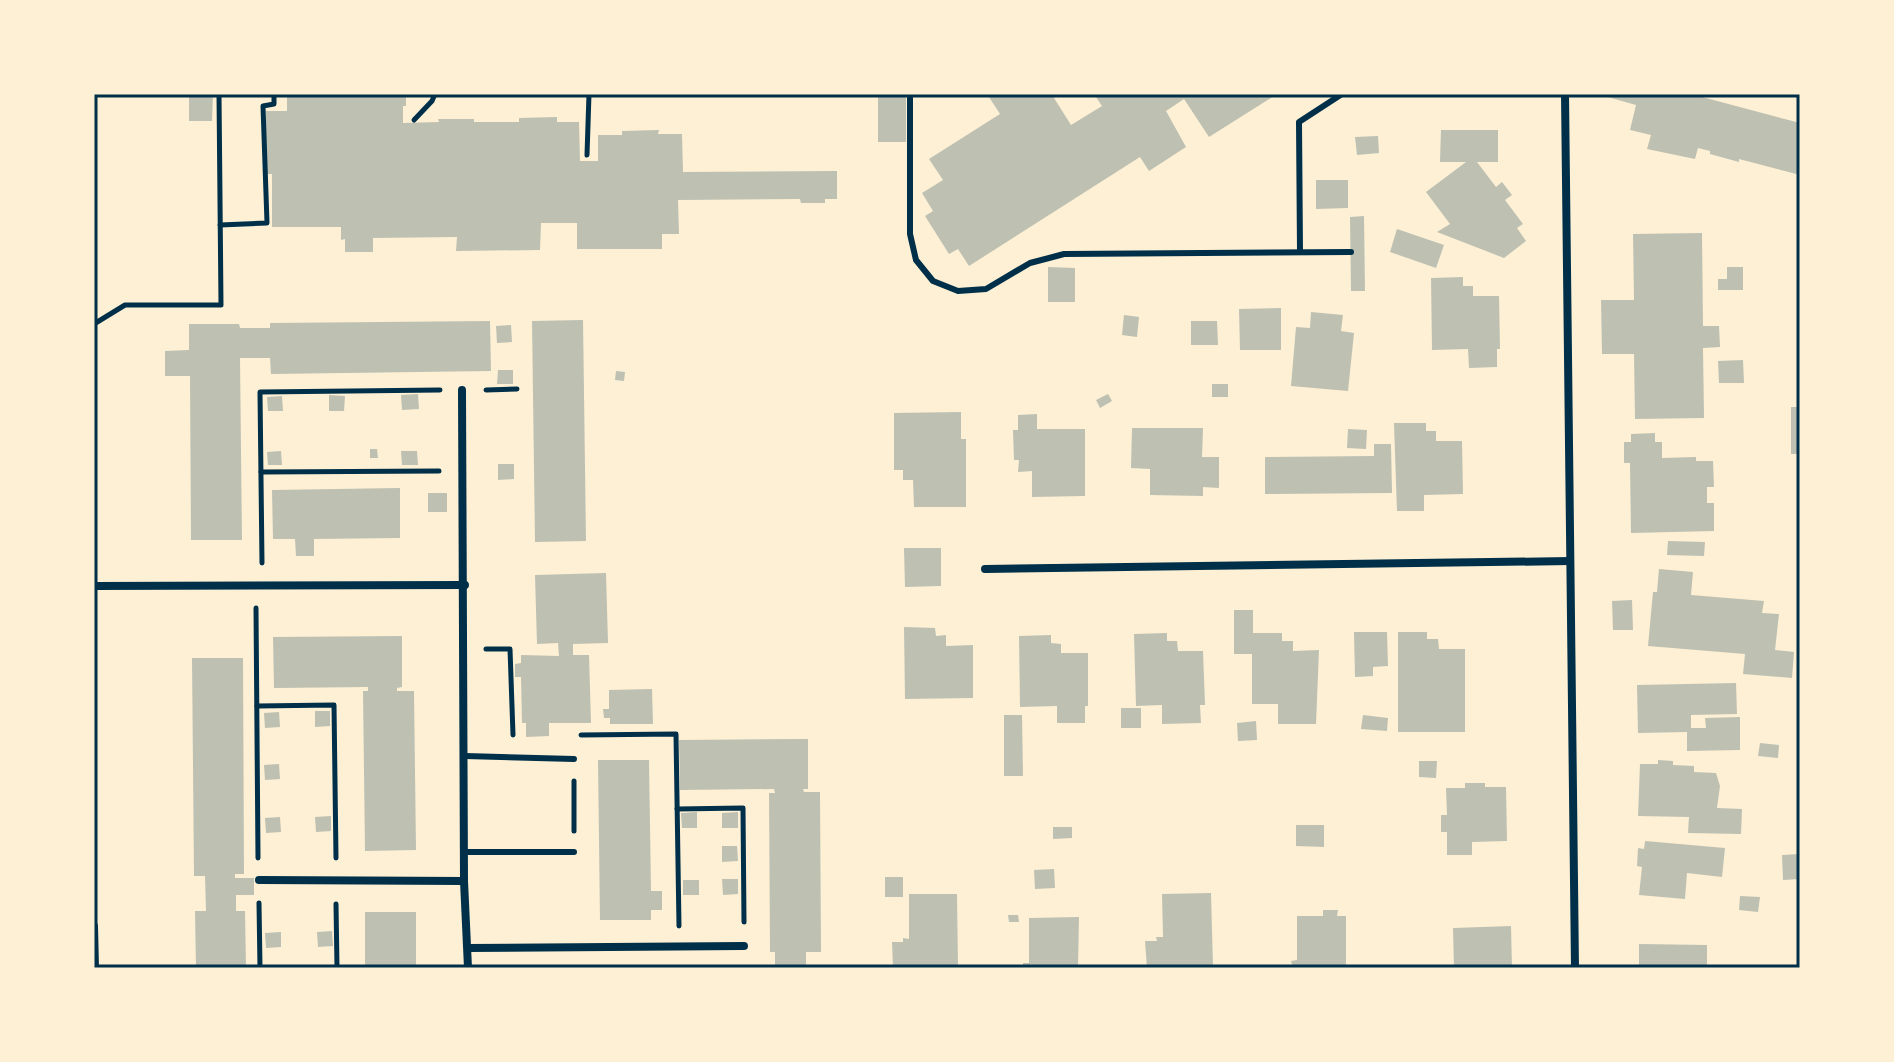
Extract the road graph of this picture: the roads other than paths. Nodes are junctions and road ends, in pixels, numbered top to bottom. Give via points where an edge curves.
1 (910, 94) edge
2 (1342, 94) edge
3 (1565, 94) edge
4 (1300, 252) junction
5 (1351, 252) dead end
6 (462, 390) dead end
7 (1570, 561) junction
8 (985, 569) dead end
9 (465, 585) junction
10 (94, 586) edge
11 (465, 756) junction
12 (574, 759) road end
13 (464, 852) junction
14 (574, 852) road end
15 (259, 880) dead end
16 (464, 881) junction
17 (94, 926) edge
18 (744, 946) road end
19 (468, 948) junction
20 (95, 968) edge
21 (468, 968) edge
22 (1575, 968) edge

1 - 4 lane via 910,234 916,260 933,281 958,291 986,289 1030,263 1064,254
2 - 4 lane via 1299,122
3 - 7 street
4 - 5 lane
6 - 9 street
7 - 8 street
7 - 22 street
9 - 10 street
9 - 11 street
11 - 12 lane
11 - 13 street
13 - 14 lane
13 - 16 street
15 - 16 street
16 - 19 street
17 - 20 street
18 - 19 street
19 - 21 street

